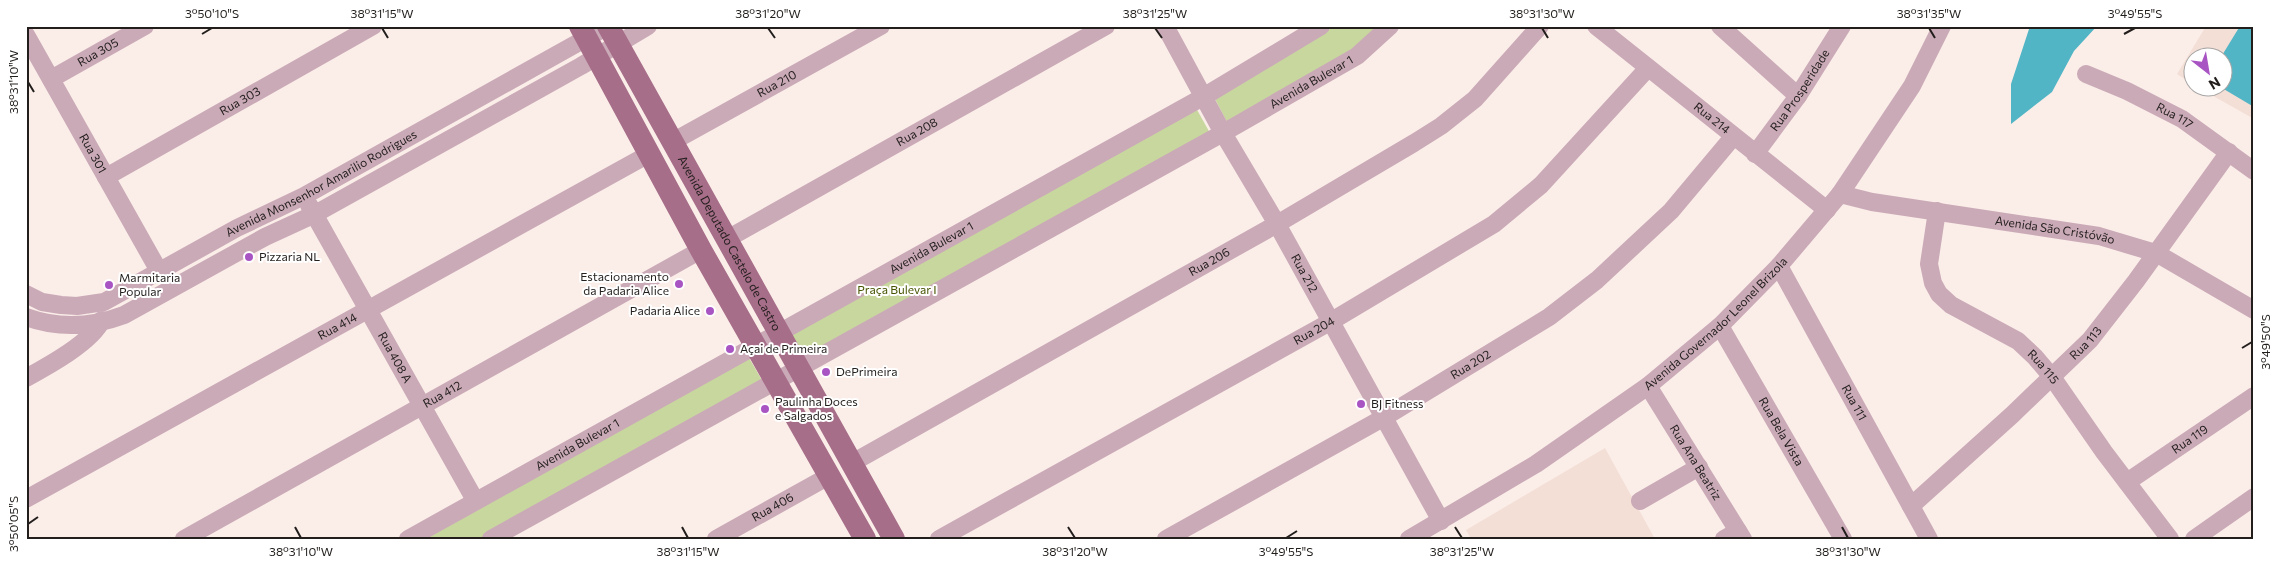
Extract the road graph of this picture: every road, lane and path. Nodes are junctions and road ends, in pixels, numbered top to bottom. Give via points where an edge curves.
1 (146, 26) edge
2 (373, 26) edge
3 (648, 26) edge
4 (881, 26) edge
5 (1106, 26) edge
6 (1164, 26) edge
7 (1321, 26) edge
8 (1390, 26) edge
9 (1540, 26) edge
10 (1596, 26) edge
11 (1720, 26) edge
12 (1942, 26) edge
13 (1836, 29) edge
14 (610, 31) edge
15 (26, 35) edge
16 (588, 41) edge
17 (1648, 68) junction
18 (2086, 74) dead end
19 (51, 79) junction
20 (1798, 96) junction
21 (1203, 97) junction
22 (473, 102) junction
23 (483, 120) junction
24 (1223, 133) junction
25 (1733, 137) junction
26 (672, 142) junction
27 (2229, 152) junction
28 (649, 154) junction
29 (1755, 154) junction
30 (2254, 171) edge
31 (106, 177) junction
32 (1840, 194) junction
33 (304, 196) junction
34 (1827, 210) junction
35 (1937, 211) junction
36 (315, 214) junction
37 (1277, 224) junction
38 (727, 239) junction
39 (701, 250) junction
40 (2156, 253) junction
41 (1779, 266) junction
42 (160, 271) junction
43 (26, 294) edge
44 (104, 302) junction
45 (367, 310) junction
46 (2254, 310) edge
47 (26, 317) edge
48 (102, 322) junction
49 (1330, 322) junction
50 (1720, 326) junction
51 (779, 332) junction
52 (756, 344) junction
53 (799, 368) junction
54 (2052, 377) junction
55 (26, 378) edge
56 (777, 382) junction
57 (1648, 386) junction
58 (2254, 396) edge
59 (422, 405) junction
60 (1383, 418) junction
61 (852, 463) junction
62 (1699, 467) junction
63 (829, 476) junction
64 (2127, 482) junction
65 (2254, 497) edge
66 (26, 499) edge
67 (475, 500) junction
68 (1640, 502) dead end
69 (1911, 506) junction
70 (1441, 521) junction
71 (1735, 536) edge
72 (184, 539) edge
73 (408, 539) edge
74 (491, 539) edge
75 (716, 539) edge
76 (865, 539) edge
77 (894, 539) edge
78 (939, 539) edge
79 (1166, 539) edge
80 (1409, 539) edge
81 (1842, 539) edge
82 (1930, 539) edge
83 (2170, 539) edge
84 (2194, 539) edge

1 - 19 street, Rua 305
2 - 31 street, Rua 303
3 - 14 street, Avenida Monsenhor Amarilio Rodrigues
4 - 26 street, Rua 210
5 - 38 street, Rua 208
6 - 21 street, Rua 212
7 - 21 street, Avenida Bulevar 1
8 - 24 street, Avenida Bulevar 1 via 1357,56
9 - 37 street, Rua 206 via 1476,99 1441,126
10 - 17 street, Rua 214
11 - 20 street
12 - 32 street, Avenida Governador Leonel Brizola via 1912,86
13 - 20 street, Rua Prosperidade
14 - 16 street, Avenida Monsenhor Amarilio Rodrigues
14 - 26 main road, Avenida Deputado Castelo de Castro
15 - 19 street, Rua 301
16 - 22 street, Avenida Monsenhor Amarilio Rodrigues
16 - 23 street, Avenida Monsenhor Amarilio Rodrigues
16 - 28 main road, Avenida Deputado Castelo de Castro
17 - 25 street, Rua 214
17 - 49 street, Rua 204 via 1541,185 1516,207 1494,224
18 - 27 street, Rua 117 via 2163,108
19 - 31 street, Rua 301
20 - 29 street, Rua Prosperidade
21 - 24 street, Rua 212
21 - 51 street, Avenida Bulevar 1
22 - 23 street
22 - 33 street, Avenida Monsenhor Amarilio Rodrigues
23 - 36 street, Avenida Monsenhor Amarilio Rodrigues
24 - 37 street, Rua 212
24 - 53 street, Avenida Bulevar 1
25 - 29 street, Rua 214
25 - 60 street, Rua 202 via 1671,211 1597,280 1549,317
26 - 38 main road, Avenida Deputado Castelo de Castro
27 - 30 street, Rua 117
27 - 40 street, Rua 113
28 - 39 main road, Avenida Deputado Castelo de Castro
28 - 45 street, Rua 414
29 - 34 street, Rua 214
31 - 42 street, Rua 301
32 - 34 street, Avenida Governador Leonel Brizola
32 - 35 street, Avenida São Cristóvão
33 - 36 street, Rua 408 A
33 - 42 street, Avenida Monsenhor Amarilio Rodrigues via 237,228
34 - 41 street, Avenida Governador Leonel Brizola
35 - 40 street, Avenida São Cristóvão via 2099,236
35 - 54 street, Rua 115 via 1929,264 1939,294 1951,305 2018,341
36 - 45 street, Rua 408 A
36 - 48 street, Avenida Monsenhor Amarilio Rodrigues via 265,237 124,315
37 - 49 street, Rua 212
37 - 61 street, Rua 206
38 - 51 main road, Avenida Deputado Castelo de Castro
39 - 52 main road, Avenida Deputado Castelo de Castro
39 - 59 street, Rua 412
40 - 46 street, Avenida São Cristóvão
40 - 54 street, Rua 113 via 2090,340
41 - 50 street, Avenida Governador Leonel Brizola
41 - 69 street, Rua 111
42 - 44 street, Avenida Monsenhor Amarilio Rodrigues
43 - 44 street, Avenida Monsenhor Amarilio Rodrigues via 61,306
44 - 48 street
45 - 59 street, Rua 408 A
45 - 66 street, Rua 414
47 - 48 street, Avenida Monsenhor Amarilio Rodrigues via 74,326
48 - 55 street, Avenida Monsenhor Amarilio Rodrigues via 65,354
49 - 60 street, Rua 212
49 - 78 street, Rua 204
50 - 57 street, Avenida Governador Leonel Brizola
50 - 81 street, Rua Bela Vista
51 - 52 street, Avenida Bulevar 1
51 - 53 main road, Avenida Deputado Castelo de Castro
52 - 56 main road, Avenida Deputado Castelo de Castro
52 - 67 street, Avenida Bulevar 1
53 - 56 street, Avenida Bulevar 1
53 - 61 main road, Avenida Deputado Castelo de Castro
54 - 64 street, Rua 115
54 - 69 street, Rua 113
56 - 63 main road, Avenida Deputado Castelo de Castro
56 - 74 street, Avenida Bulevar 1
57 - 62 street, Rua Ana Beatriz
57 - 70 street, Avenida Governador Leonel Brizola via 1536,464
58 - 64 street, Rua 119
59 - 67 street, Rua 408 A
59 - 72 street, Rua 412
60 - 70 street, Rua 212
60 - 79 street, Rua 202
61 - 77 main road, Avenida Deputado Castelo de Castro
62 - 68 street
62 - 71 street, Rua Ana Beatriz
63 - 75 street, Rua 406
63 - 76 main road, Avenida Deputado Castelo de Castro
64 - 83 street, Rua 115
65 - 84 street
67 - 73 street, Avenida Bulevar 1
69 - 82 street, Rua 111
70 - 80 street, Avenida Governador Leonel Brizola

